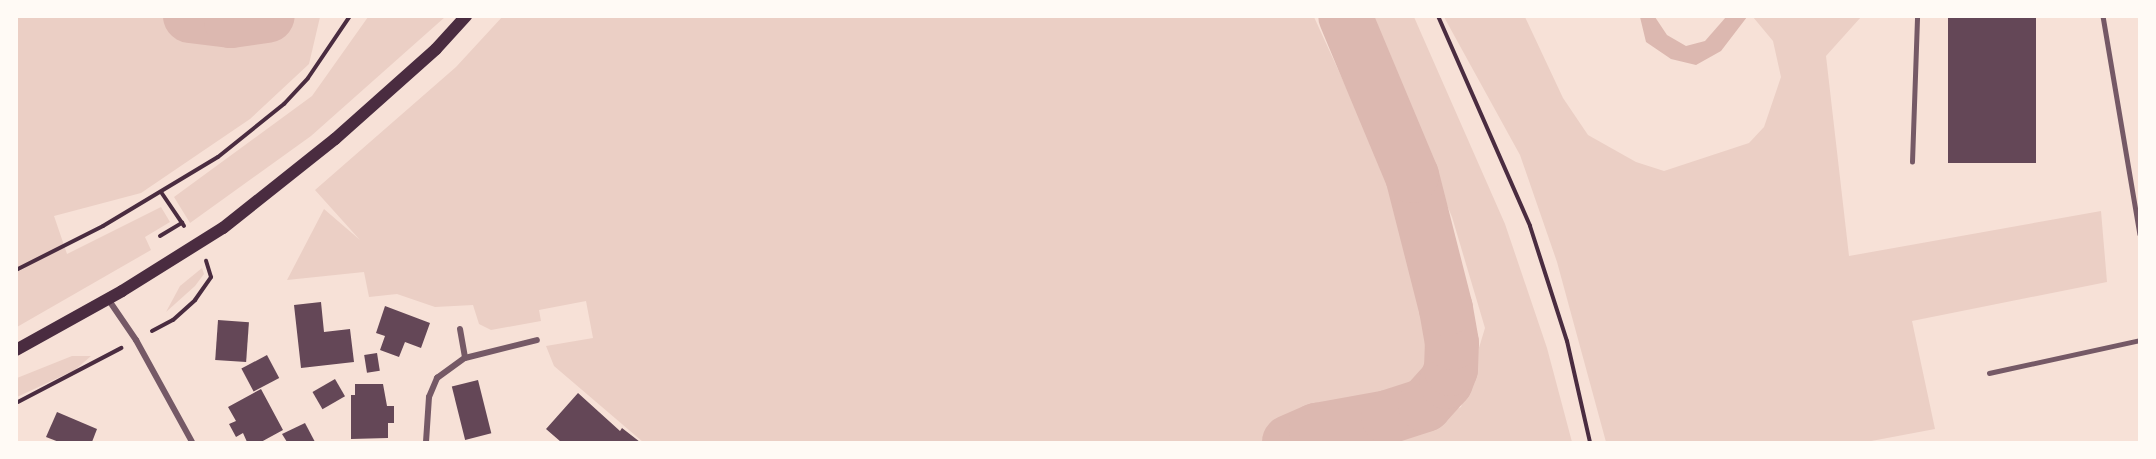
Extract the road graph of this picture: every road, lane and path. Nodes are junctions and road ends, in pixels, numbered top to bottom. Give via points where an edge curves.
1 (350, 16) edge
2 (466, 16) edge
3 (1437, 16) edge
4 (1917, 16) edge
5 (2103, 16) edge
6 (1912, 162) dead end
7 (182, 223) dead end
8 (2139, 234) edge
9 (160, 236) dead end
10 (16, 270) edge
11 (108, 299) junction
12 (460, 329) dead end
13 (136, 340) junction
14 (537, 340) dead end
15 (2139, 340) edge
16 (16, 350) edge
17 (465, 358) junction
18 (1989, 373) dead end
19 (16, 403) edge
20 (192, 442) edge
21 (426, 442) edge
22 (1590, 442) edge

1 - 10 path via 300,86 218,157 103,226
2 - 11 main road via 401,82 273,191 187,252
3 - 22 path via 1544,266 1568,341
4 - 6 lane
5 - 8 lane
7 - 9 path
11 - 13 street
11 - 16 main road
12 - 17 street
13 - 19 path
13 - 20 street
14 - 17 street
15 - 18 lane
17 - 21 street via 437,378 429,397

